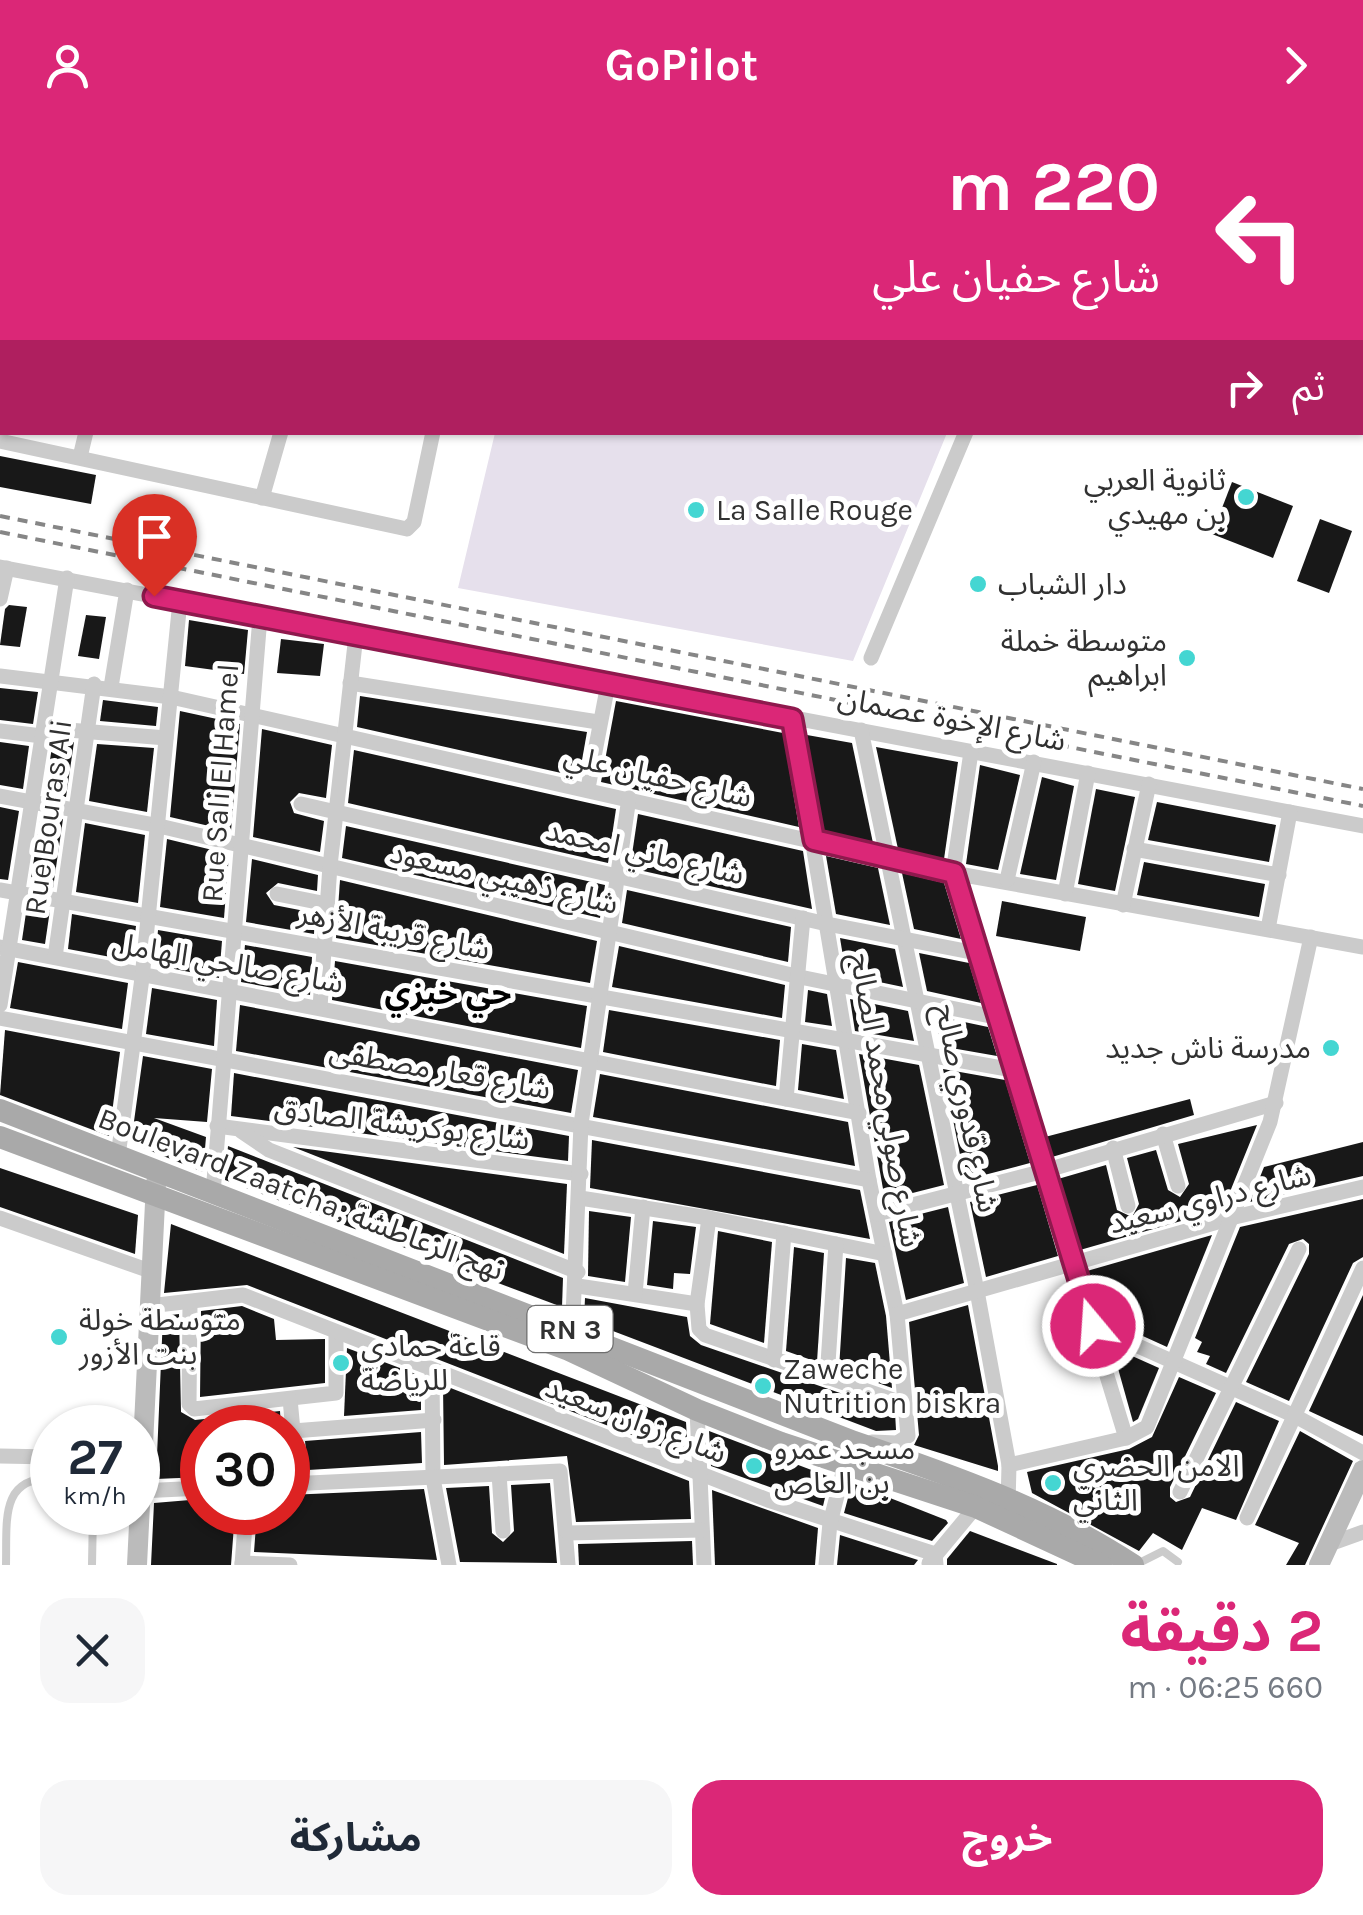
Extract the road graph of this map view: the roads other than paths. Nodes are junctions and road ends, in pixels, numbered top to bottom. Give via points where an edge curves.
1 (85, 435) edge
2 (280, 435) edge
3 (432, 435) edge
4 (965, 435) edge
5 (0, 440) edge
6 (80, 457) junction
7 (262, 498) junction
8 (3, 567) edge
9 (67, 578) junction
10 (127, 590) junction
11 (0, 599) edge
12 (180, 601) junction
13 (260, 616) junction
14 (356, 635) junction
15 (871, 658) dead end
16 (0, 676) edge
17 (54, 679) junction
18 (350, 683) junction
19 (608, 684) junction
20 (102, 685) junction
21 (170, 697) junction
22 (253, 716) junction
23 (792, 719) junction
24 (598, 722) junction
25 (88, 730) junction
26 (861, 730) junction
27 (0, 731) edge
28 (43, 732) junction
29 (344, 734) junction
30 (166, 738) junction
31 (971, 752) junction
32 (1034, 762) junction
33 (1088, 773) junction
34 (1149, 784) junction
35 (588, 788) junction
36 (0, 796) edge
37 (629, 798) junction
38 (32, 800) junction
39 (301, 804) dead end
40 (77, 808) junction
41 (336, 811) junction
42 (1290, 812) junction
43 (155, 824) junction
44 (1363, 826) edge
45 (814, 840) junction
46 (240, 844) junction
47 (1134, 849) junction
48 (885, 858) junction
49 (330, 866) junction
50 (954, 873) junction
51 (620, 874) junction
52 (1279, 875) junction
53 (1008, 880) junction
54 (0, 890) edge
55 (20, 894) junction
56 (278, 894) dead end
57 (1065, 894) junction
58 (66, 900) junction
59 (327, 904) junction
60 (1123, 905) junction
61 (147, 916) junction
62 (803, 918) junction
63 (827, 924) junction
64 (236, 929) junction
65 (1268, 930) junction
66 (610, 932) junction
67 (1311, 937) junction
68 (905, 942) junction
69 (324, 946) junction
70 (1363, 947) edge
71 (5, 948) edge
72 (976, 954) junction
73 (55, 957) junction
74 (800, 977) junction
75 (142, 978) junction
76 (839, 986) junction
77 (230, 994) junction
78 (602, 999) junction
79 (918, 1003) junction
80 (0, 1005) edge
81 (320, 1007) junction
82 (995, 1017) junction
83 (0, 1018) edge
84 (795, 1031) junction
85 (134, 1043) junction
86 (849, 1044) junction
87 (927, 1057) junction
88 (222, 1058) junction
89 (591, 1059) junction
90 (1013, 1070) junction
91 (786, 1099) junction
92 (1276, 1103) junction
93 (0, 1110) edge
94 (859, 1113) junction
95 (581, 1124) junction
96 (216, 1126) junction
97 (241, 1131) junction
98 (1163, 1134) junction
99 (0, 1137) edge
100 (1114, 1148) junction
101 (118, 1156) junction
102 (1044, 1171) junction
103 (581, 1174) junction
104 (869, 1180) junction
105 (156, 1182) junction
106 (1178, 1186) dead end
107 (1363, 1186) edge
108 (212, 1193) junction
109 (956, 1193) junction
110 (580, 1198) junction
111 (1128, 1206) dead end
112 (643, 1207) junction
113 (877, 1214) junction
114 (1234, 1217) junction
115 (0, 1218) edge
116 (709, 1218) junction
117 (784, 1234) junction
118 (836, 1244) junction
119 (1298, 1249) dead end
120 (885, 1254) junction
121 (1073, 1264) junction
122 (1363, 1268) edge
123 (150, 1270) junction
124 (578, 1279) junction
125 (978, 1291) junction
126 (635, 1294) junction
127 (190, 1303) junction
128 (697, 1304) junction
129 (149, 1306) junction
130 (897, 1314) junction
131 (1093, 1326) junction
132 (336, 1333) junction
133 (572, 1340) junction
134 (774, 1360) junction
135 (1174, 1364) junction
136 (432, 1371) junction
137 (827, 1378) junction
138 (1232, 1388) junction
139 (290, 1399) junction
140 (905, 1404) junction
141 (142, 1405) edge
142 (291, 1405) edge
143 (697, 1410) junction
144 (1295, 1416) junction
145 (434, 1420) junction
146 (310, 1430) edge
147 (1126, 1438) junction
148 (850, 1451) junction
149 (1363, 1452) edge
150 (0, 1456) edge
151 (30, 1456) edge
152 (1008, 1464) junction
153 (1363, 1470) edge
154 (500, 1474) junction
155 (699, 1474) junction
156 (433, 1478) junction
157 (30, 1479) edge
158 (310, 1483) edge
159 (1180, 1492) dead end
160 (994, 1503) junction
161 (1247, 1518) dead end
162 (830, 1523) junction
163 (701, 1530) junction
164 (503, 1531) dead end
165 (1363, 1532) edge
166 (568, 1533) junction
167 (93, 1535) edge
168 (138, 1535) edge
169 (244, 1535) edge
170 (1323, 1555) edge
171 (933, 1561) edge
172 (1140, 1562) edge
173 (1178, 1562) dead end
174 (1094, 1563) edge
175 (242, 1564) edge
176 (6, 1565) edge
177 (94, 1565) edge
178 (137, 1565) edge
179 (290, 1565) edge
180 (449, 1565) edge
181 (568, 1565) edge
182 (704, 1565) edge
183 (826, 1565) edge
184 (1166, 1565) edge

1 - 6 street
2 - 7 street
3 - 7 street via 414,522 406,529
4 - 15 street
5 - 6 street
6 - 7 street
8 - 9 street, شارع الإخوة عصمان
8 - 11 street
9 - 10 street, شارع الإخوة عصمان
9 - 17 street
10 - 12 street, شارع الإخوة عصمان
10 - 20 street, Rue Bouras Ali
12 - 13 street, شارع الإخوة عصمان
12 - 21 street
13 - 14 street, شارع الإخوة عصمان
13 - 22 street, Rue Sali El Hamel
14 - 18 street
14 - 19 street, شارع الإخوة عصمان
16 - 17 street, شارع حفيان علي
17 - 20 street, شارع حفيان علي
17 - 28 street
18 - 24 street
18 - 29 street
19 - 23 street, شارع الإخوة عصمان
19 - 24 street
20 - 21 street, شارع حفيان علي
20 - 25 street, Rue Bouras Ali
21 - 22 street, شارع حفيان علي
21 - 30 street
22 - 29 street, شارع حفيان علي
22 - 46 street, Rue Sali El Hamel
23 - 26 street, شارع الإخوة عصمان
23 - 45 street, شارع صولي محمد الصالح
24 - 35 street
25 - 28 street
25 - 30 street
25 - 40 street, Rue Bouras Ali
26 - 31 street, شارع الإخوة عصمان
26 - 48 street, شارع قدوري صالح
27 - 28 street
28 - 38 street
29 - 35 street, شارع حفيان علي
29 - 41 street
30 - 43 street
31 - 32 street, شارع الإخوة عصمان
31 - 50 street
32 - 33 street, شارع الإخوة عصمان
32 - 53 street
33 - 34 street, شارع الإخوة عصمان
33 - 57 street
34 - 42 street, شارع الإخوة عصمان
34 - 47 street
35 - 37 street, شارع حفيان علي
36 - 38 street, شارع ذهيبي مسعود
37 - 45 street, شارع حفيان علي
37 - 51 street
38 - 40 street, شارع ذهيبي مسعود
38 - 55 street
39 - 41 street, شارع ماني امحمد
40 - 43 street, شارع ذهيبي مسعود
40 - 58 street, Rue Bouras Ali
41 - 49 street
41 - 51 street, شارع ماني امحمد
42 - 44 street, شارع الإخوة عصمان
42 - 52 street
43 - 46 street, شارع ذهيبي مسعود
43 - 61 street
45 - 48 street, شارع حفيان علي
45 - 63 street, شارع صولي محمد الصالح
46 - 49 street, شارع ذهيبي مسعود
46 - 64 street, Rue Sali El Hamel
47 - 52 street
47 - 60 street
48 - 50 street, شارع حفيان علي
48 - 68 street, شارع قدوري صالح
49 - 59 street
49 - 66 street, شارع ذهيبي مسعود
50 - 53 street, شارع حفيان علي
50 - 72 street
51 - 62 street, شارع ماني امحمد
51 - 66 street
52 - 65 street
53 - 57 street, شارع حفيان علي
54 - 55 street, شارع قريبة الأزهر
55 - 58 street, شارع قريبة الأزهر
55 - 71 street
56 - 59 street
57 - 60 street, شارع حفيان علي
58 - 61 street, شارع قريبة الأزهر
58 - 73 street, Rue Bouras Ali
59 - 69 street
60 - 65 street, شارع حفيان علي
61 - 64 street, شارع قريبة الأزهر
61 - 75 street
62 - 63 street, شارع ماني امحمد
62 - 74 street
63 - 68 street, شارع ماني امحمد
63 - 76 street, شارع صولي محمد الصالح
64 - 69 street, شارع قريبة الأزهر
64 - 77 street, Rue Sali El Hamel
65 - 67 street, شارع حفيان علي
66 - 74 street, شارع ذهيبي مسعود
66 - 78 street
67 - 70 street, شارع حفيان علي
67 - 92 street
68 - 72 street, شارع ماني امحمد
68 - 79 street, شارع قدوري صالح
69 - 78 street, شارع قريبة الأزهر
69 - 81 street
71 - 73 street, شارع صالحي الهامل
71 - 80 street
72 - 82 street
73 - 75 street, شارع صالحي الهامل
74 - 76 street, شارع ذهيبي مسعود
74 - 84 street
75 - 77 street, شارع صالحي الهامل
75 - 85 street
76 - 79 street, شارع ذهيبي مسعود
76 - 86 street, شارع صولي محمد الصالح
77 - 81 street, شارع صالحي الهامل
77 - 88 street, Rue Sali El Hamel
78 - 84 street, شارع قريبة الأزهر
78 - 89 street
79 - 82 street, شارع ذهيبي مسعود
79 - 87 street, شارع قدوري صالح
81 - 89 street, شارع صالحي الهامل
82 - 90 street
83 - 85 street, شارع قعار مصطفى
84 - 86 street, شارع قريبة الأزهر
84 - 91 street
85 - 88 street, شارع قعار مصطفى
85 - 101 street
86 - 87 street, شارع قريبة الأزهر
86 - 94 street, شارع صولي محمد الصالح
87 - 90 street, شارع قريبة الأزهر
87 - 109 street, شارع قدوري صالح
88 - 95 street, شارع قعار مصطفى
88 - 96 street, Rue Sali El Hamel
89 - 91 street, شارع صالحي الهامل
89 - 95 street
90 - 102 street
91 - 94 street, شارع صالحي الهامل
92 - 98 street
92 - 114 street
93 - 101 main road, Boulevard Zaatcha; نهج الزعاطشة / RN 3
94 - 104 street, شارع صولي محمد الصالح
95 - 103 street
95 - 104 street, شارع قعار مصطفى
96 - 97 street, شارع بوكريشة الصادق
96 - 108 street, Rue Sali El Hamel
97 - 103 street, شارع بوكريشة الصادق
97 - 124 street via 268,1150
98 - 100 street
98 - 106 street
99 - 105 main road, Boulevard Zaatcha; نهج الزعاطشة / RN 3
100 - 102 street
100 - 111 street
101 - 105 main road, Boulevard Zaatcha; نهج الزعاطشة / RN 3
102 - 109 street
102 - 121 street
103 - 110 street
104 - 113 street, شارع صولي محمد الصالح
105 - 108 main road, Boulevard Zaatcha; نهج الزعاطشة / RN 3
105 - 123 street
105 - 133 main road, Boulevard Zaatcha; نهج الزعاطشة / RN 3
107 - 114 street, شارع دراوي سعيد
108 - 133 main road, Boulevard Zaatcha; نهج الزعاطشة / RN 3
109 - 113 street
109 - 125 street, شارع قدوري صالح
110 - 112 street
110 - 124 street
112 - 116 street
112 - 126 street
113 - 120 street, شارع صولي محمد الصالح
114 - 121 street, شارع دراوي سعيد
114 - 135 street
115 - 123 street
116 - 117 street
116 - 128 street
117 - 118 street
117 - 134 street
118 - 120 street
118 - 137 street
119 - 138 street
120 - 130 street, شارع صولي محمد الصالح
121 - 125 street, شارع دراوي سعيد
121 - 131 street
122 - 144 street
123 - 129 street
124 - 126 street
124 - 133 street
125 - 130 street, شارع دراوي سعيد
125 - 152 street, شارع قدوري صالح
126 - 128 street
127 - 129 street, شارع زوان سعيد
127 - 132 street, شارع زوان سعيد via 236,1294
127 - 139 street via 190,1407
128 - 134 street via 705,1334
129 - 141 street
130 - 140 street, شارع صولي محمد الصالح
131 - 135 street
131 - 147 street
132 - 136 street, شارع زوان سعيد
132 - 139 street via 338,1391
133 - 143 main road, Boulevard Zaatcha; نهج الزعاطشة / RN 3
133 - 148 main road, Boulevard Zaatcha; نهج الزعاطشة / RN 3
134 - 137 street
135 - 138 street
135 - 147 street via 1147,1426
136 - 145 street
136 - 155 street, شارع زوان سعيد
137 - 140 street
138 - 144 street
138 - 159 street
139 - 142 street
140 - 148 street, شارع صولي محمد الصالح via 904,1441
143 - 148 main road, Boulevard Zaatcha; نهج الزعاطشة / RN 3 via 781,1443
143 - 155 street
144 - 149 street
144 - 161 street
145 - 146 street
145 - 156 street
147 - 152 street
148 - 160 main road, Boulevard Zaatcha; نهج الزعاطشة / RN 3
148 - 162 street
150 - 151 street
152 - 160 street, شارع قدوري صالح
153 - 170 street
154 - 156 street
154 - 164 street
154 - 166 street via 562,1472
155 - 162 street, شارع زوان سعيد
155 - 163 street
156 - 158 street
156 - 180 street
157 - 176 lane via 14,1486 8,1498
160 - 171 street
160 - 172 main road, Boulevard Zaatcha; نهج الزعاطشة / RN 3
160 - 174 main road, Boulevard Zaatcha; نهج الزعاطشة / RN 3
162 - 171 street, شارع زوان سعيد
162 - 183 street
163 - 166 street
163 - 182 street
165 - 170 street
166 - 181 street
167 - 177 lane
168 - 178 street
169 - 175 street
172 - 173 lane via 1163,1551
172 - 184 lane
175 - 179 street

